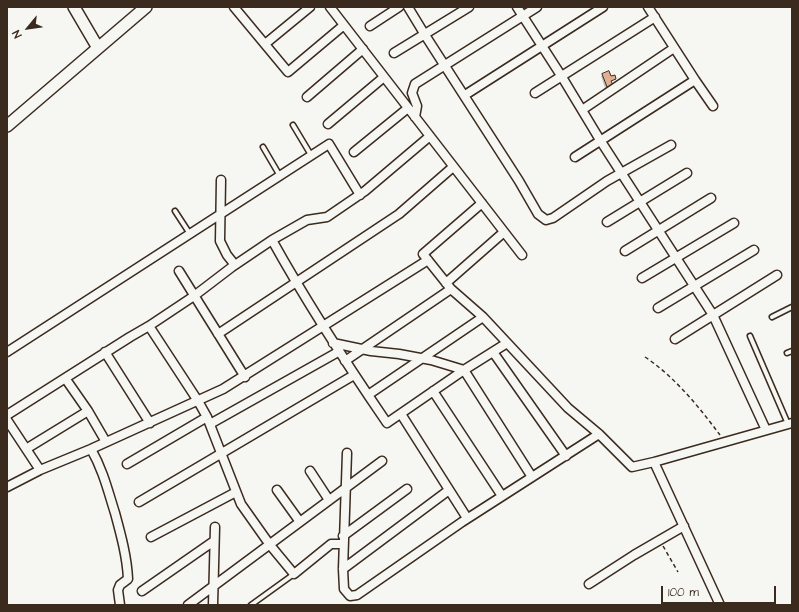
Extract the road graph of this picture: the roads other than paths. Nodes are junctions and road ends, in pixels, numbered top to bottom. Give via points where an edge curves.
1 (74, 7) edge
2 (146, 7) edge
3 (234, 7) edge
4 (310, 7) edge
5 (330, 7) edge
6 (399, 7) edge
7 (408, 7) edge
8 (469, 7) edge
9 (516, 7) edge
10 (537, 7) edge
11 (603, 7) edge
12 (648, 7) edge
13 (522, 16) junction
14 (655, 17) junction
15 (344, 26) junction
16 (370, 26) dead end
17 (425, 35) junction
18 (265, 44) junction
19 (542, 47) junction
20 (98, 48) junction
21 (674, 48) junction
22 (363, 50) junction
23 (394, 53) dead end
24 (444, 66) junction
25 (384, 77) junction
26 (562, 77) junction
27 (695, 80) junction
28 (535, 93) dead end
29 (465, 95) junction
30 (307, 97) dead end
31 (713, 106) dead end
32 (408, 108) junction
33 (582, 110) junction
34 (415, 117) junction
35 (328, 124) dead end
36 (293, 125) dead end
37 (7, 126) edge
38 (430, 136) junction
39 (600, 140) junction
40 (671, 145) dead end
41 (263, 147) dead end
42 (354, 152) dead end
43 (312, 155) junction
44 (575, 157) dead end
45 (453, 166) junction
46 (687, 173) dead end
47 (622, 174) junction
48 (280, 176) junction
49 (222, 180) dead end
50 (360, 195) junction
51 (711, 198) dead end
52 (640, 202) junction
53 (482, 203) junction
54 (175, 211) dead end
55 (220, 216) junction
56 (607, 222) dead end
57 (734, 223) dead end
58 (658, 230) junction
59 (504, 232) junction
60 (191, 234) junction
61 (272, 240) junction
62 (754, 250) dead end
63 (625, 251) dead end
64 (522, 255) dead end
65 (676, 257) junction
66 (428, 260) junction
67 (235, 265) junction
68 (178, 270) dead end
69 (777, 275) dead end
70 (642, 278) dead end
71 (296, 283) junction
72 (448, 286) junction
73 (695, 286) junction
74 (194, 296) junction
75 (792, 307) edge
76 (658, 308) dead end
77 (714, 314) junction
78 (483, 317) junction
79 (772, 317) dead end
80 (150, 326) junction
81 (323, 327) junction
82 (218, 334) junction
83 (750, 336) dead end
84 (675, 339) dead end
85 (333, 343) junction
86 (507, 343) junction
87 (363, 349) junction
88 (792, 351) edge
89 (7, 352) edge
90 (105, 352) junction
91 (338, 352) junction
92 (493, 352) junction
93 (787, 353) dead end
94 (422, 358) junction
95 (345, 361) junction
96 (464, 370) junction
97 (354, 375) junction
98 (245, 377) junction
99 (65, 378) junction
100 (433, 392) junction
101 (368, 395) junction
102 (198, 401) junction
103 (88, 411) junction
104 (400, 414) junction
105 (7, 415) edge
106 (7, 420) edge
107 (208, 421) junction
108 (150, 422) junction
109 (790, 424) edge
110 (766, 430) junction
111 (599, 434) junction
112 (106, 442) junction
113 (26, 449) junction
114 (91, 449) junction
115 (221, 453) junction
116 (346, 453) dead end
117 (566, 456) junction
118 (382, 461) dead end
119 (654, 462) junction
120 (127, 464) dead end
121 (40, 470) junction
122 (310, 471) dead end
123 (532, 477) junction
124 (7, 487) edge
125 (345, 489) junction
126 (407, 489) dead end
127 (277, 490) dead end
128 (449, 490) junction
129 (236, 492) junction
130 (502, 496) junction
131 (329, 500) junction
132 (139, 502) dead end
133 (467, 518) junction
134 (300, 522) junction
135 (684, 526) junction
136 (215, 527) dead end
137 (151, 537) dead end
138 (343, 540) junction
139 (214, 541) junction
140 (270, 544) junction
141 (343, 569) junction
142 (294, 574) junction
143 (589, 584) dead end
144 (213, 587) junction
145 (142, 591) dead end
146 (120, 605) edge
147 (188, 605) edge
148 (213, 605) edge
149 (251, 605) edge
150 (720, 605) edge

1 - 20 street
2 - 20 street
3 - 18 street
4 - 18 street
5 - 15 street
6 - 16 street
7 - 17 street
8 - 17 street
9 - 13 street
10 - 13 street
11 - 19 street
12 - 14 street
13 - 19 street
13 - 24 street
14 - 21 street
14 - 26 street
15 - 18 street via 288,72
15 - 22 street
17 - 23 street
17 - 24 street
19 - 26 street
19 - 29 street
20 - 37 street
21 - 27 street
21 - 33 street
22 - 25 street
22 - 30 street
24 - 29 street
24 - 34 street via 415,84 412,93 417,106
25 - 32 street
25 - 35 street
26 - 28 street
26 - 33 street
27 - 31 street
27 - 39 street
29 - 47 street via 538,214 546,220
32 - 34 street
32 - 42 street
33 - 39 street
34 - 38 street
36 - 43 lane
38 - 45 street
38 - 50 street
39 - 44 street
39 - 47 street
40 - 47 street
41 - 48 lane
43 - 48 street
43 - 50 street via 329,144
45 - 53 street
45 - 71 street via 399,214
46 - 52 street
47 - 52 street
48 - 55 street
49 - 55 street
50 - 61 street via 327,217 308,220
51 - 58 street
52 - 56 street
52 - 58 street
53 - 59 street
53 - 66 street via 423,254
54 - 60 lane
55 - 60 street
55 - 67 street via 220,242
57 - 65 street
58 - 63 street
58 - 65 street
59 - 64 street
59 - 72 street
60 - 89 street
61 - 67 street
61 - 71 street
62 - 73 street
65 - 70 street
65 - 73 street
66 - 72 street
66 - 81 street
67 - 74 street
68 - 74 street
69 - 77 street
71 - 81 street
71 - 82 street
72 - 78 street
72 - 87 street
73 - 76 street
73 - 77 street
74 - 80 street
74 - 82 street
75 - 79 lane
77 - 84 street
77 - 110 street
78 - 86 street
78 - 94 street
80 - 90 street
80 - 102 street
81 - 85 street
81 - 98 street
82 - 98 street
83 - 109 lane
85 - 87 street
85 - 91 street
86 - 92 street
86 - 111 street via 568,408
87 - 94 street
87 - 95 street
88 - 93 lane
90 - 99 street
90 - 108 street
91 - 95 street
91 - 107 street
92 - 96 street
92 - 117 street
94 - 96 street
94 - 101 street
95 - 97 street
96 - 100 street
96 - 123 street
97 - 101 street
97 - 115 street
98 - 102 street
99 - 103 street
99 - 105 street
100 - 104 street
100 - 130 street
101 - 104 street via 387,423
102 - 107 street
102 - 108 street
103 - 112 street
103 - 113 street
104 - 128 street
106 - 113 street
107 - 115 street
107 - 120 street
108 - 112 street
109 - 110 street
110 - 119 street
111 - 117 street
111 - 119 street via 632,467
112 - 114 street
113 - 121 street
114 - 121 street
114 - 146 street via 104,474 128,567 128,579 118,590
115 - 129 street
115 - 132 street
116 - 125 street
117 - 123 street
118 - 125 street
119 - 135 street
121 - 124 street
122 - 131 street
123 - 130 street
125 - 131 street
125 - 138 street
126 - 138 street
127 - 134 street
128 - 133 street
128 - 141 street
129 - 137 street
129 - 140 street via 241,504
130 - 133 street
131 - 134 street
133 - 141 street via 357,595 350,596 344,589
134 - 140 street
135 - 143 street via 634,554
135 - 150 street
136 - 139 street
138 - 141 street
138 - 142 street via 331,544
139 - 144 street
139 - 145 street
140 - 142 street
140 - 144 street
142 - 149 lane
144 - 147 street
144 - 148 street

